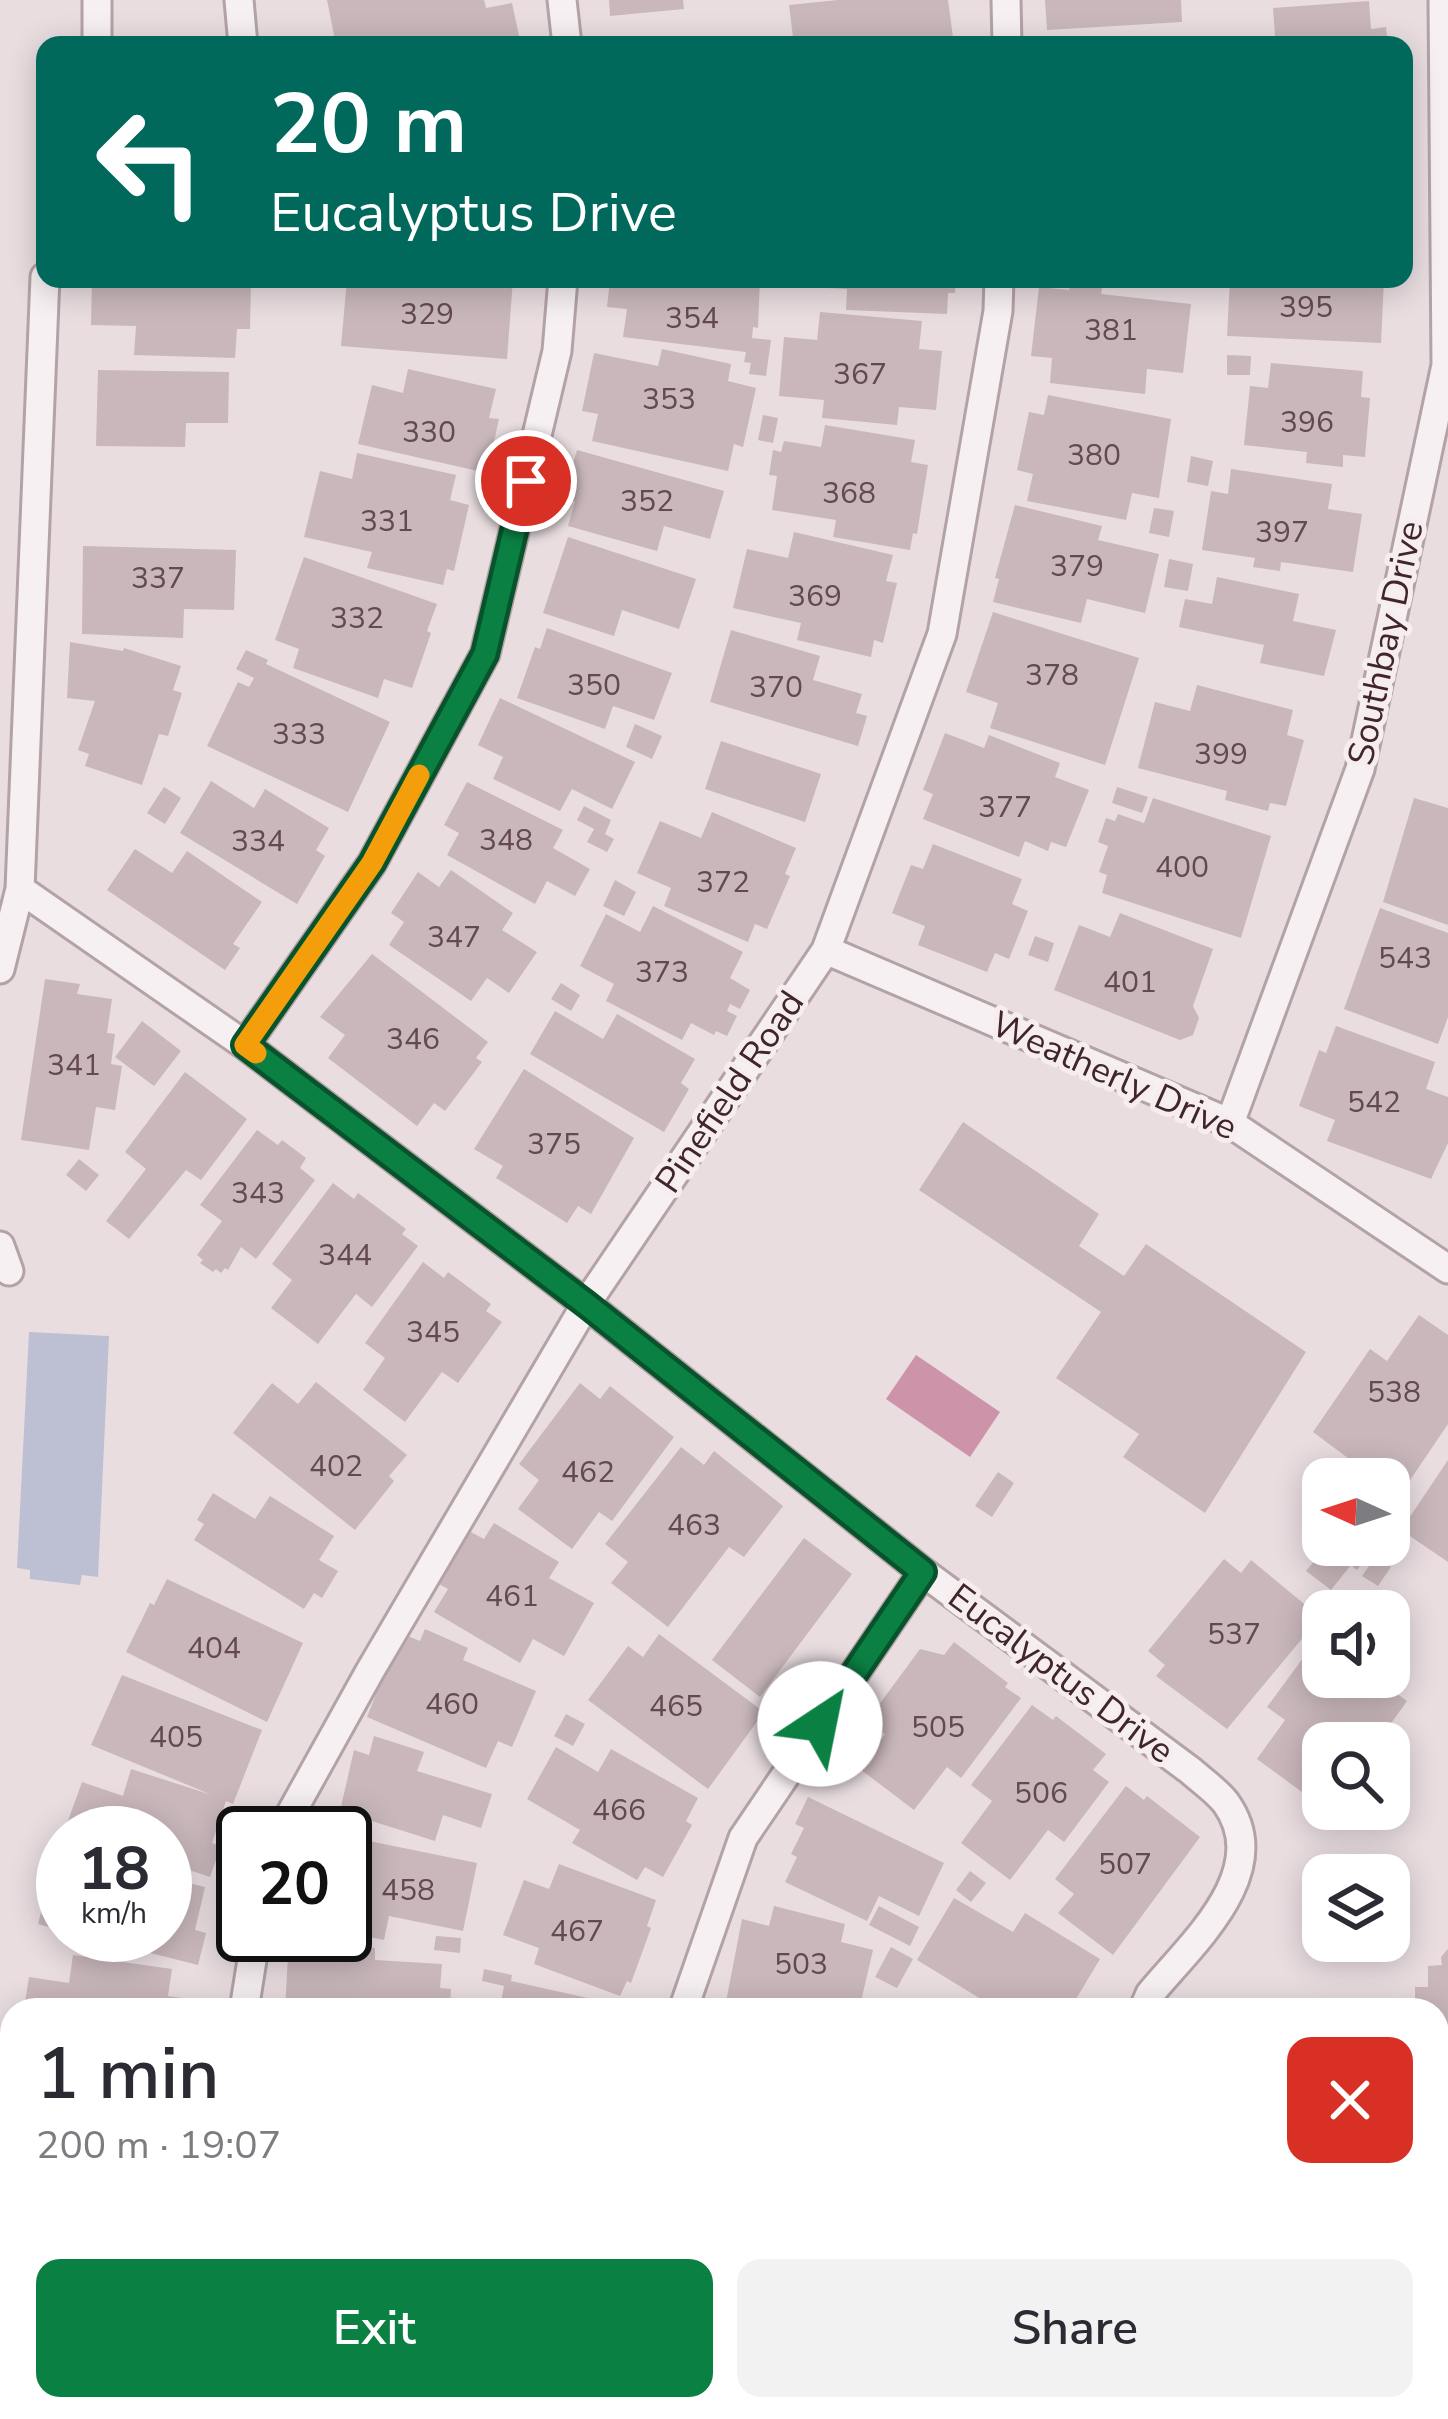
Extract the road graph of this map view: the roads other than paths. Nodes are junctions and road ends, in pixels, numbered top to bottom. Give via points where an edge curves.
1 (97, 0) edge
2 (239, 0) edge
3 (562, 0) edge
4 (1006, 0) edge
5 (1443, 0) edge
6 (97, 36) edge
7 (242, 36) edge
8 (566, 36) edge
9 (1006, 36) edge
10 (44, 288) edge
11 (562, 288) edge
12 (999, 288) edge
13 (20, 889) junction
14 (826, 950) junction
15 (0, 969) edge
16 (245, 1045) junction
17 (1230, 1123) junction
18 (1448, 1269) edge
19 (586, 1304) junction
20 (923, 1572) junction
21 (295, 1806) edge
22 (252, 1962) edge
23 (246, 1998) edge
24 (686, 1998) edge
25 (1148, 1998) edge

1 - 6 lane
2 - 7 lane
3 - 8 lane
4 - 9 lane
5 - 17 lane, Southbay Drive via 1446,364 1360,769
10 - 13 lane
11 - 16 lane via 557,351 485,654 372,863
12 - 14 lane, Pinefield Road via 942,634
13 - 15 lane
13 - 16 lane, Eucalyptus Drive
14 - 17 lane, Weatherly Drive
14 - 19 lane, Pinefield Road
16 - 19 lane, Eucalyptus Drive
17 - 18 lane, Weatherly Drive
19 - 20 lane, Eucalyptus Drive
19 - 21 lane, Pinefield Road
20 - 24 lane via 743,1838
20 - 25 lane, Eucalyptus Drive via 1226,1804 1242,1844 1234,1890
22 - 23 lane

